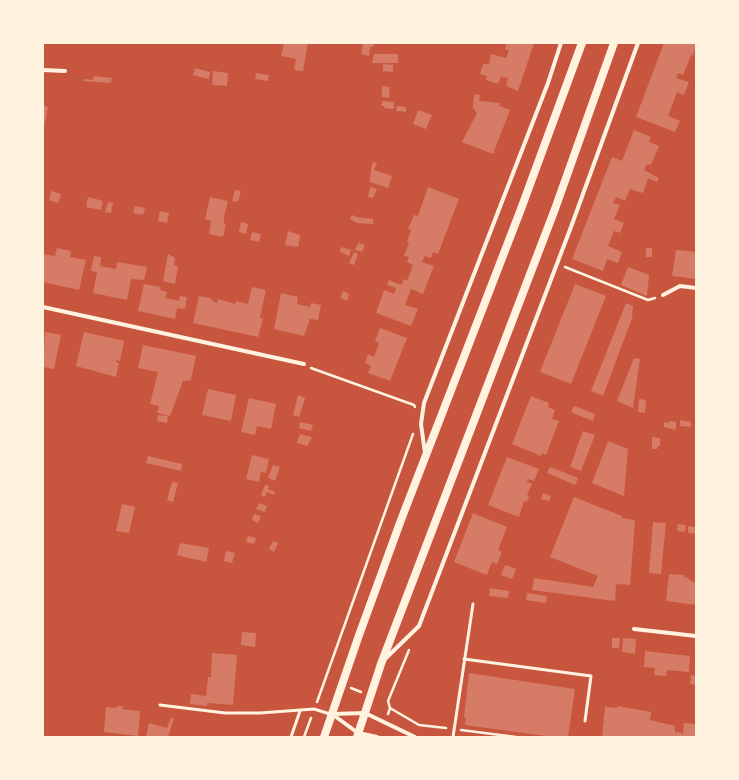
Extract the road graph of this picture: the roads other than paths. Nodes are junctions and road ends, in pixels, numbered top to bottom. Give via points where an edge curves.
1 (561, 43) edge
2 (582, 43) edge
3 (614, 43) edge
4 (638, 43) edge
5 (43, 70) edge
6 (65, 71) dead end
7 (696, 288) edge
8 (663, 295) road end
9 (43, 307) edge
10 (304, 364) road end
11 (426, 456) junction
12 (473, 604) dead end
13 (634, 629) dead end
14 (696, 636) edge
15 (464, 659) junction
16 (381, 664) junction
17 (160, 705) dead end
18 (300, 711) junction
19 (365, 713) junction
20 (332, 714) junction
21 (585, 721) dead end
22 (357, 735) edge
23 (291, 737) edge
24 (324, 737) edge
25 (377, 737) edge
26 (415, 737) edge
27 (453, 737) edge

1 - 11 street via 548,83 424,404 421,424
2 - 11 main road
3 - 16 main road via 555,209
4 - 16 street via 419,626
5 - 6 street
7 - 8 street via 680,286
9 - 10 street
11 - 20 main road
12 - 15 lane
13 - 14 street
15 - 21 lane via 591,676
15 - 27 lane
16 - 19 main road
17 - 18 lane via 224,713
18 - 20 lane via 314,709
18 - 23 lane
19 - 20 street
19 - 22 main road
19 - 26 street
20 - 22 street
20 - 24 main road
22 - 25 street

